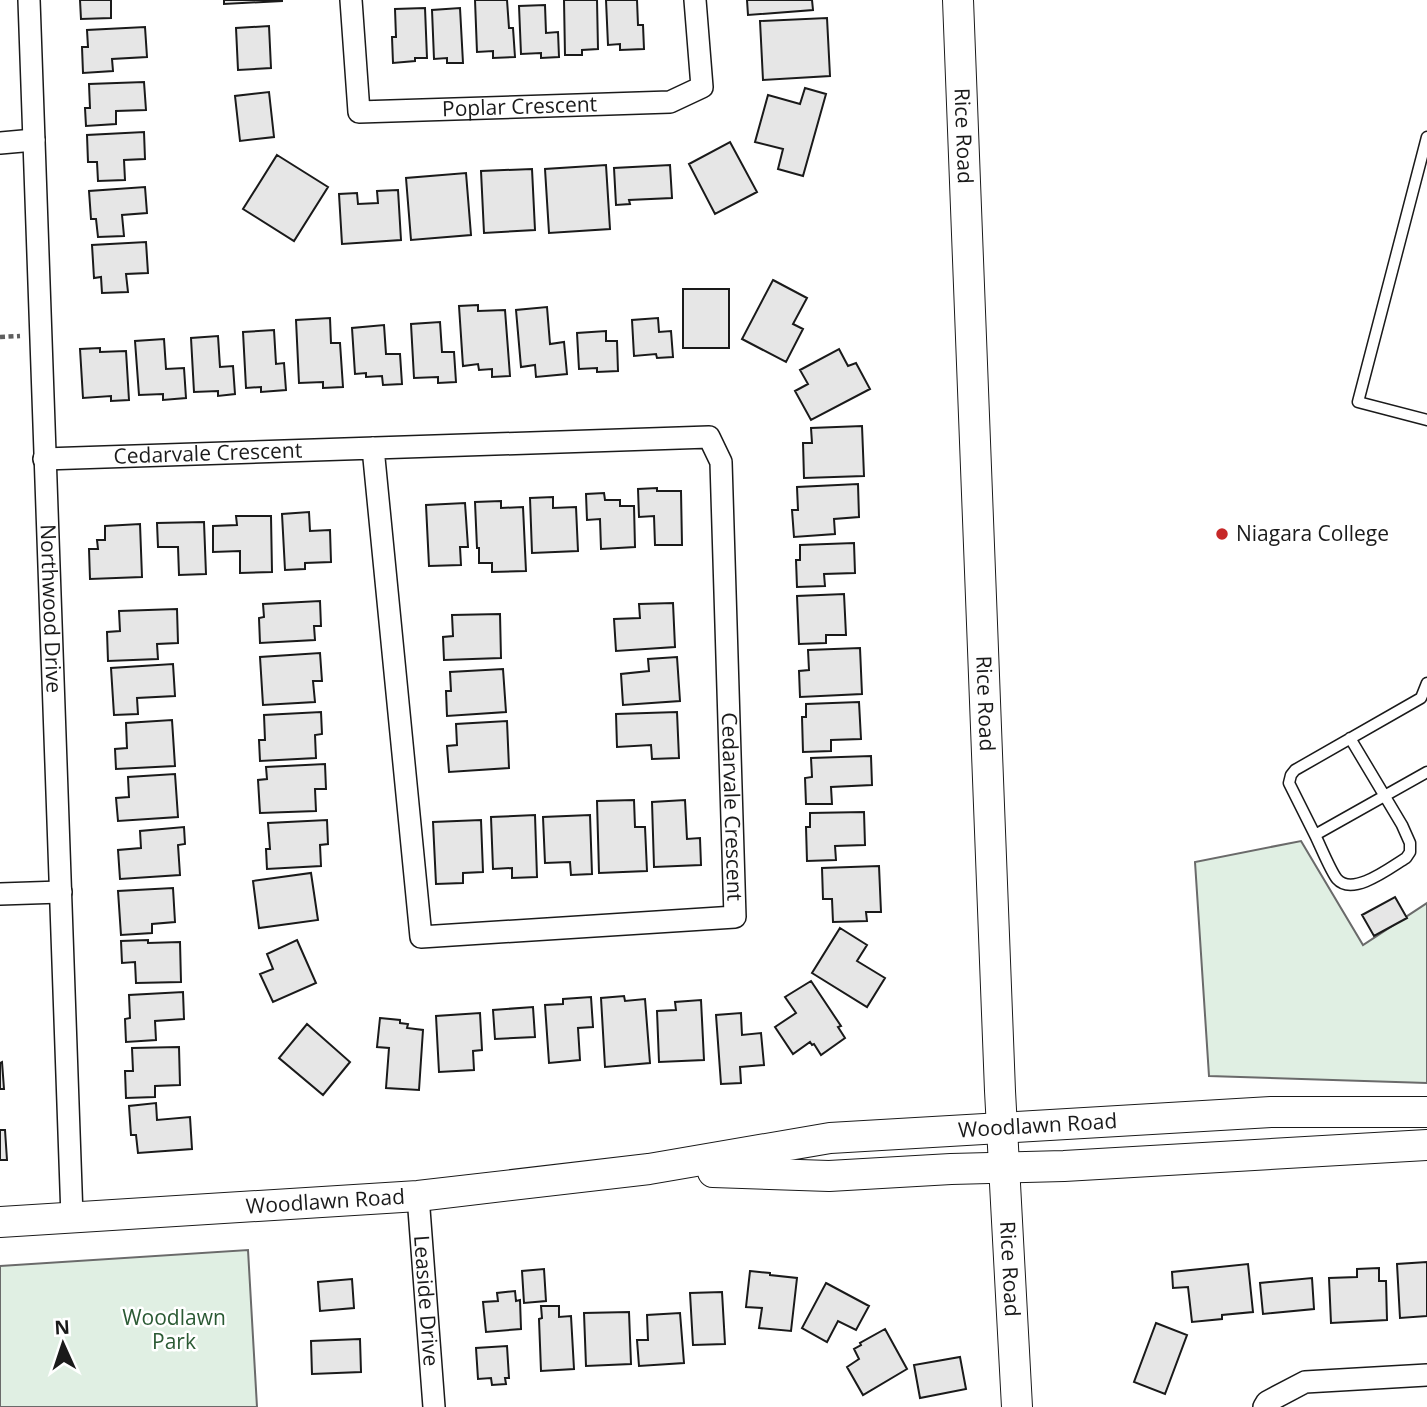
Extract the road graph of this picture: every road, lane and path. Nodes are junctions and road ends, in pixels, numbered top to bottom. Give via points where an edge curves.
1 (29, 0) edge
2 (351, 0) edge
3 (695, 0) edge
4 (958, 0) edge
5 (1427, 137) edge
6 (33, 140) junction
7 (0, 143) edge
8 (1427, 420) edge
9 (373, 448) junction
10 (44, 459) junction
11 (1427, 683) edge
12 (1424, 703) edge
13 (1350, 738) junction
14 (1427, 772) edge
15 (1384, 796) junction
16 (1315, 835) junction
17 (61, 892) junction
18 (0, 894) edge
19 (1427, 1112) edge
20 (1002, 1128) junction
21 (1427, 1145) edge
22 (1004, 1168) junction
23 (649, 1170) junction
24 (418, 1196) junction
25 (72, 1217) junction
26 (0, 1222) edge
27 (1427, 1375) edge
28 (435, 1407) edge
29 (1017, 1407) edge
30 (1264, 1407) edge

1 - 6 street, Northwood Drive
2 - 3 street, Poplar Crescent via 359,112 670,102 702,87
4 - 20 main road, Rice Road
5 - 8 lane via 1358,401
6 - 7 street
6 - 10 street, Northwood Drive
9 - 9 street, Cedarvale Crescent via 421,937 735,917 721,462 709,438
9 - 10 street, Cedarvale Crescent
10 - 17 street, Northwood Drive
11 - 12 lane
12 - 13 lane
13 - 15 lane
13 - 16 lane via 1291,775 1292,792
14 - 15 lane
15 - 16 lane
15 - 16 lane via 1402,825 1410,852 1363,883 1344,884 1337,879
17 - 18 street
17 - 25 street, Northwood Drive
19 - 20 main road, Woodlawn Road via 1271,1112
20 - 22 main road, Rice Road
20 - 23 main road, Woodlawn Road via 830,1138
21 - 22 main road, Woodlawn Road
22 - 23 main road, Woodlawn Road via 829,1176
22 - 29 main road, Rice Road
23 - 24 main road, Woodlawn Road
24 - 25 main road, Woodlawn Road
24 - 28 street, Leaside Drive
25 - 26 main road, Woodlawn Road
27 - 30 street via 1305,1382

